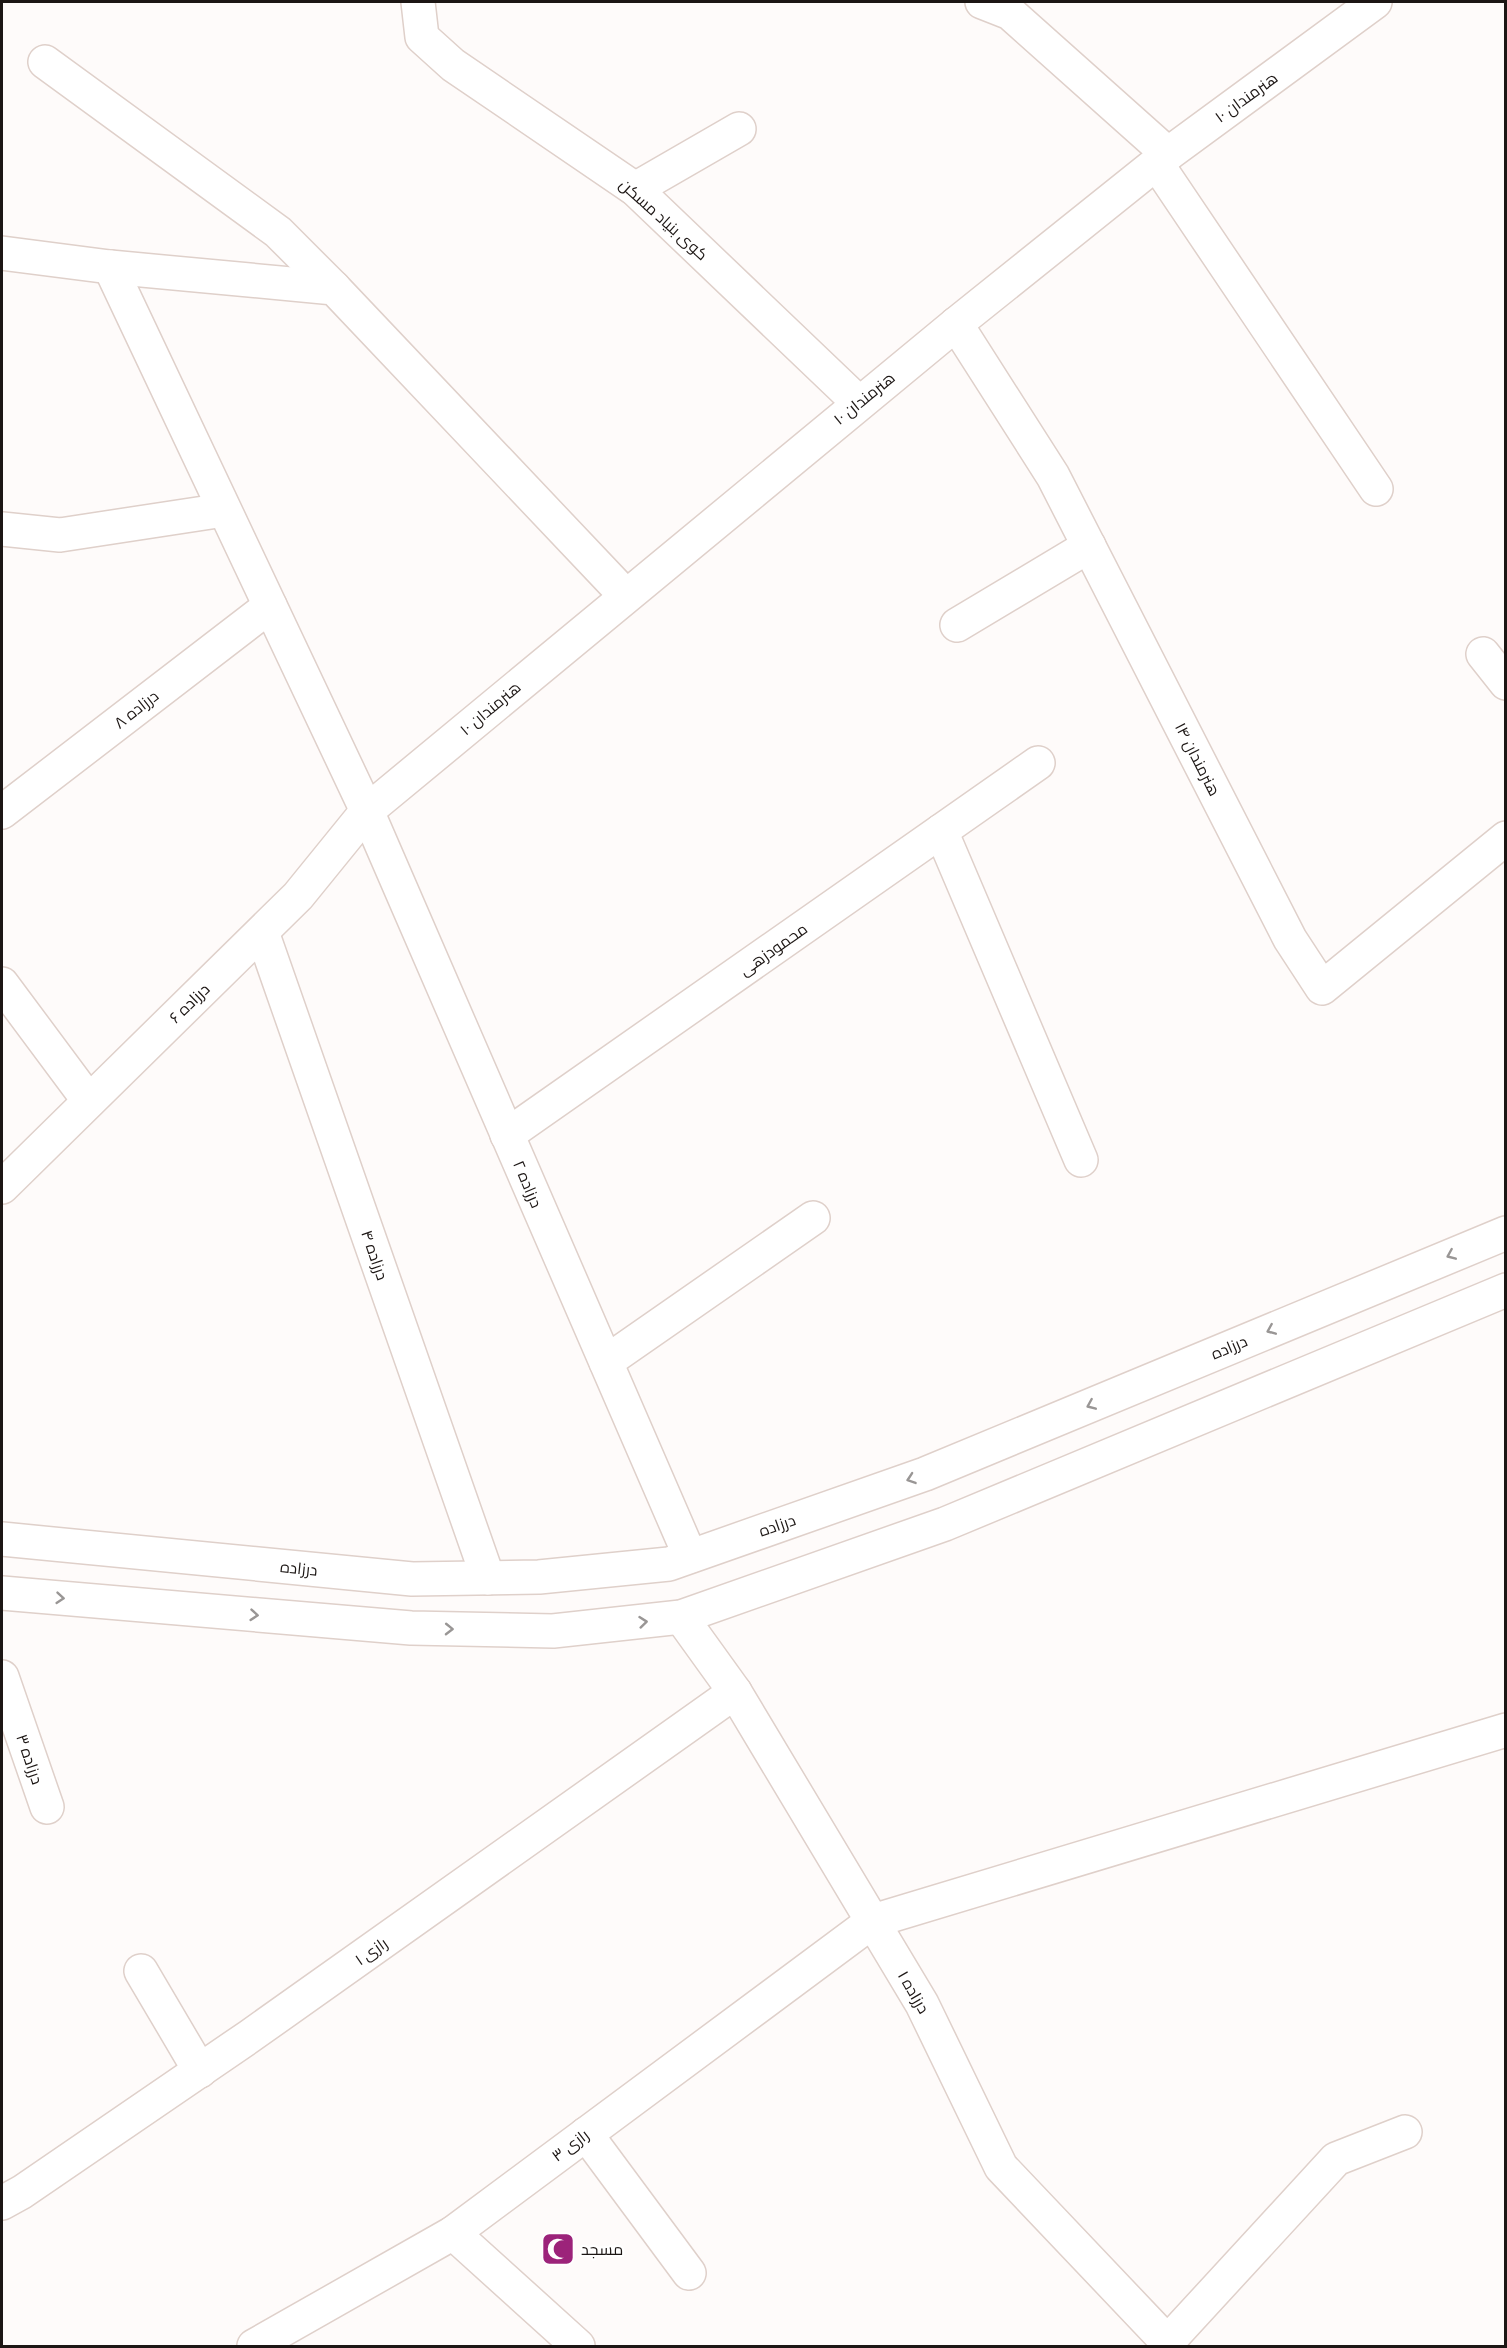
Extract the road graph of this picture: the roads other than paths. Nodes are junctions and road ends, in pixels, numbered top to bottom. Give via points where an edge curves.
1 (418, 2) edge
2 (982, 2) edge
3 (1375, 2) edge
4 (45, 63) dead end
5 (739, 129) dead end
6 (1163, 159) junction
7 (635, 189) junction
8 (2, 253) edge
9 (110, 267) junction
10 (334, 288) junction
11 (956, 324) junction
12 (859, 403) junction
13 (1377, 489) dead end
14 (225, 510) junction
15 (2, 529) edge
16 (1089, 546) junction
17 (626, 596) junction
18 (270, 606) junction
19 (957, 625) dead end
20 (1483, 654) dead end
21 (1506, 683) edge
22 (1038, 763) dead end
23 (367, 811) junction
24 (2, 812) edge
25 (941, 831) junction
26 (1506, 838) edge
27 (262, 932) junction
28 (2, 984) edge
29 (89, 1101) junction
30 (507, 1136) junction
31 (1081, 1160) dead end
32 (2, 1187) edge
33 (813, 1218) dead end
34 (1506, 1233) edge
35 (1506, 1290) edge
36 (606, 1362) junction
37 (2, 1539) edge
38 (690, 1556) junction
39 (488, 1578) junction
40 (2, 1593) edge
41 (681, 1617) junction
42 (2, 1677) edge
43 (735, 1692) junction
44 (1506, 1730) edge
45 (47, 1807) dead end
46 (873, 1922) junction
47 (141, 1971) dead end
48 (200, 2070) junction
49 (1405, 2132) dead end
50 (586, 2134) junction
51 (2, 2203) edge
52 (453, 2233) junction
53 (689, 2273) dead end
54 (1168, 2345) edge
55 (254, 2346) edge
56 (578, 2346) edge

1 - 7 street, کوی بنیاد مسکن via 422,37 453,65
2 - 6 street via 1010,13
3 - 6 street, هنرمندان ۱۰
4 - 10 street via 278,232
5 - 7 street
6 - 11 street, هنرمندان ۱۰
6 - 13 street
7 - 12 street, کوی بنیاد مسکن
8 - 9 street
9 - 10 street
9 - 14 street, درزاده ۲
10 - 17 street
11 - 12 street, هنرمندان ۱۰
11 - 16 street, هنرمندان ۱۴ via 1053,476
12 - 17 street, هنرمندان ۱۰
14 - 15 street via 60,535
14 - 18 street, درزاده ۲
16 - 19 street
16 - 26 street, هنرمندان ۱۴ via 1290,939 1322,988
17 - 23 street, هنرمندان ۱۰
18 - 23 street, درزاده ۲
18 - 24 street, درزاده ۸
20 - 21 street
22 - 25 street, محمودزهی
23 - 27 street, درزاده ۶ via 298,896
23 - 30 street, درزاده ۲
25 - 30 street, محمودزهی
25 - 31 street
27 - 29 street, درزاده ۶
27 - 39 street, درزاده ۴
28 - 29 street
29 - 32 street, درزاده ۶
30 - 36 street, درزاده ۲
33 - 36 street
34 -> 38 street, درزاده via 925,1474
35 - 41 street via 945,1524
36 - 38 street, درزاده ۲
37 - 39 street, درزاده via 412,1579
38 - 39 street, درزاده via 669,1564
40 -> 41 street via 411,1628 553,1631
41 - 43 street, درزاده ۱
42 - 45 street, درزاده ۳
43 - 46 street, درزاده ۱
43 - 48 street, رازی ۱
44 - 46 street, رازی ۳
46 - 50 street, رازی ۳
46 - 54 street, درزاده ۱ via 922,2004 1001,2167
47 - 48 street
48 - 51 street, رازی ۱
49 - 54 street via 1336,2159
50 - 52 street, رازی ۳
50 - 53 street
52 - 55 street, رازی ۳
52 - 56 street

